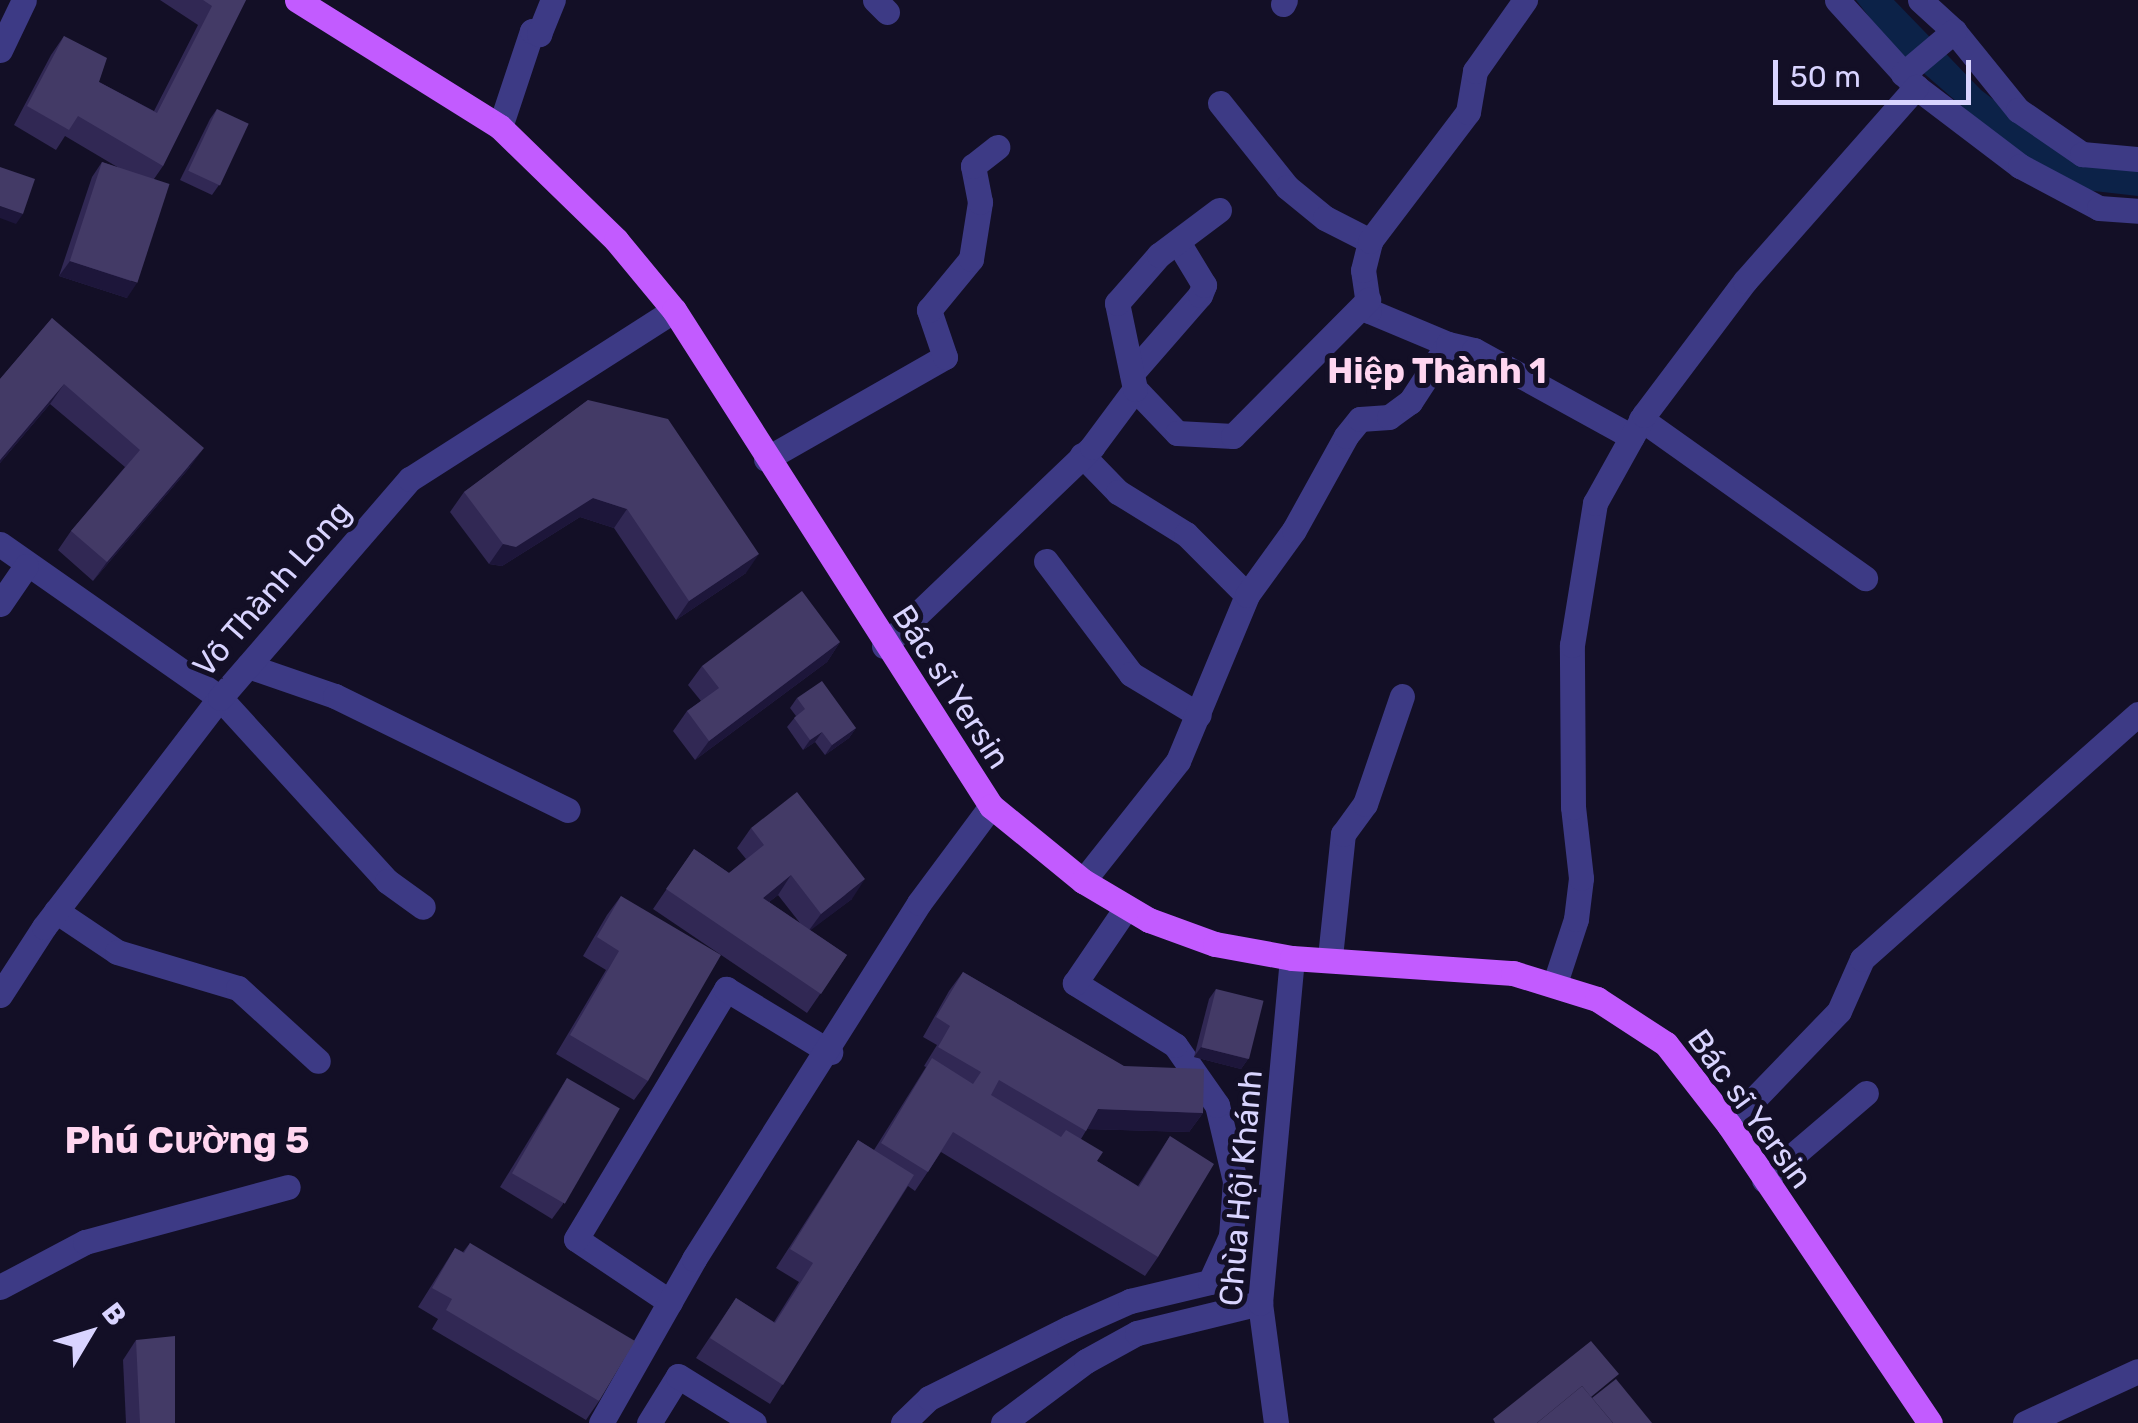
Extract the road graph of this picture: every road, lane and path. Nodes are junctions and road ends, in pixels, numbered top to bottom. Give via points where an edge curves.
1 (24, 0) edge
2 (297, 0) edge
3 (553, 0) edge
4 (1525, 0) edge
5 (1838, 0) edge
6 (1920, 0) edge
7 (1949, 36) junction
8 (0, 50) edge
9 (1909, 76) junction
10 (1220, 102) dead end
11 (500, 127) junction
12 (996, 147) dead end
13 (2138, 159) edge
14 (1219, 210) dead end
15 (2138, 210) edge
16 (1370, 241) junction
17 (1178, 242) junction
18 (1368, 300) junction
19 (674, 310) junction
20 (1448, 344) junction
21 (1133, 381) junction
22 (1636, 428) junction
23 (1082, 455) junction
24 (766, 459) junction
25 (0, 544) edge
26 (1046, 561) dead end
27 (26, 566) junction
28 (1864, 578) dead end
29 (1246, 594) junction
30 (0, 604) edge
31 (884, 646) junction
32 (248, 666) junction
33 (1402, 696) dead end
34 (220, 698) junction
35 (2138, 714) edge
36 (1199, 715) junction
37 (991, 806) junction
38 (568, 810) dead end
39 (1082, 882) junction
40 (423, 907) dead end
41 (1126, 908) junction
42 (56, 912) junction
43 (1330, 957) junction
44 (1292, 958) junction
45 (1555, 983) junction
46 (0, 995) edge
47 (830, 1052) junction
48 (318, 1061) dead end
49 (1866, 1093) dead end
50 (1730, 1125) junction
51 (1764, 1180) junction
52 (288, 1187) dead end
53 (0, 1287) edge
54 (670, 1302) junction
55 (1260, 1303) junction
56 (2138, 1371) edge
57 (1919, 1419) edge
58 (601, 1423) edge
59 (649, 1423) edge
60 (754, 1423) edge
61 (903, 1423) edge
62 (1003, 1423) edge
63 (1276, 1423) edge
64 (2025, 1423) edge

1 - 8 street
2 - 11 main road, Bác sĩ Yersin
3 - 11 street via 538,34 532,31
4 - 16 street via 1475,72 1468,112
5 - 9 street
6 - 7 street
7 - 9 street
7 - 13 street via 2018,110 2082,154
9 - 15 street via 2020,166 2099,208
9 - 22 street
10 - 16 street via 1287,187 1324,218
11 - 19 main road, Bác sĩ Yersin via 616,240
12 - 24 street via 973,166 980,202 971,260 929,310 945,357
14 - 17 street
16 - 18 street via 1363,270
17 - 21 street via 1117,303
17 - 21 street via 1204,285
18 - 20 street via 1369,310 1386,321
18 - 21 street via 1233,436 1177,433
19 - 24 main road, Bác sĩ Yersin
19 - 32 street, Võ Thành Long via 410,479
20 - 22 street via 1474,350
20 - 29 street via 1410,402 1388,418 1360,419 1346,436 1294,530
21 - 23 street
22 - 28 street
22 - 45 street via 1595,503 1572,646 1573,807 1581,878
23 - 29 street via 1118,492 1186,534
23 - 31 street
24 - 31 main road, Bác sĩ Yersin
25 - 27 street
26 - 36 street via 1131,674
27 - 30 street
27 - 34 street
29 - 36 street
31 - 37 main road, Bác sĩ Yersin
32 - 34 street, Võ Thành Long
32 - 38 street via 335,696
33 - 43 street via 1365,804 1344,834
34 - 40 street via 387,881
34 - 42 street, Võ Thành Long
35 - 50 street via 1862,960 1839,1011
36 - 39 street via 1178,761
37 - 39 main road, Bác sĩ Yersin
37 - 47 street via 919,902
39 - 41 main road, Bác sĩ Yersin
41 - 44 main road, Bác sĩ Yersin via 1216,944
41 - 61 street via 1075,984 1174,1046 1217,1105 1235,1181 1231,1236 1210,1282 1130,1302 1070,1328 929,1398
42 - 46 street, Võ Thành Long
42 - 48 street via 116,952 238,988
43 - 44 main road, Bác sĩ Yersin
43 - 45 main road, Bác sĩ Yersin via 1513,973
44 - 55 street, Chùa Hội Khánh
45 - 50 main road, Bác sĩ Yersin via 1596,998 1666,1044
47 - 54 street
47 - 54 street via 726,989 576,1239
49 - 51 street
50 - 51 main road, Bác sĩ Yersin
51 - 57 main road, Bác sĩ Yersin
52 - 53 street via 84,1242
54 - 58 street
55 - 62 street via 1138,1333 1086,1360
55 - 63 street, Chùa Hội Khánh
56 - 64 street
59 - 60 street via 678,1376

